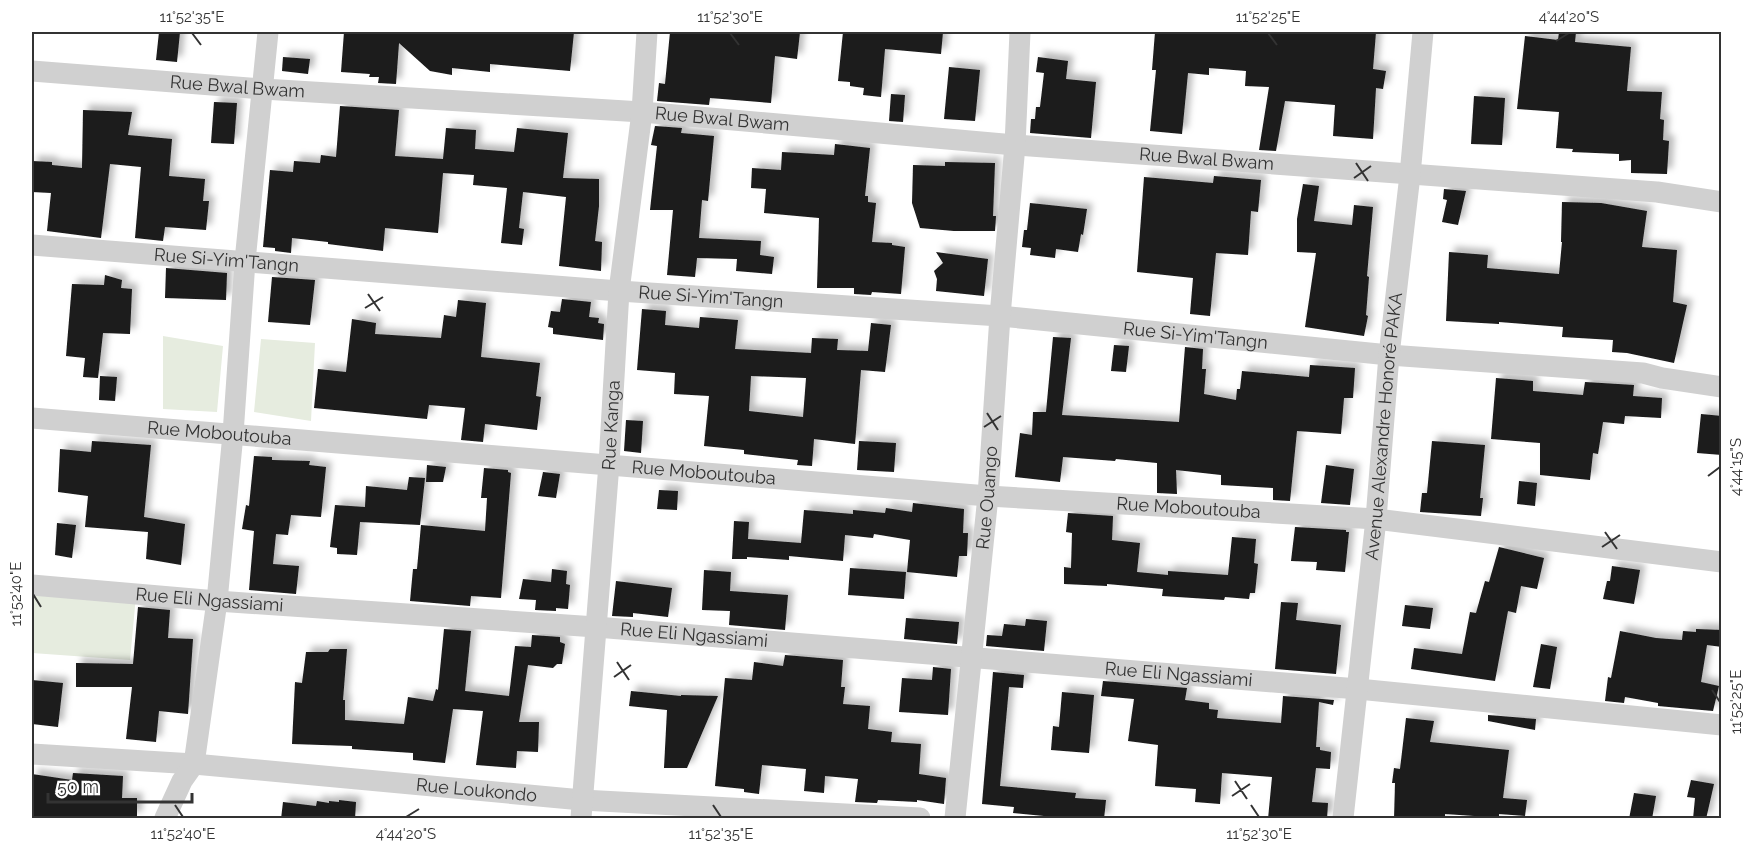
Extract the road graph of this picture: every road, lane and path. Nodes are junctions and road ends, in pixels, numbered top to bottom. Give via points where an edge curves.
1 (268, 32) edge
2 (647, 32) edge
3 (1020, 32) edge
4 (1423, 32) edge
5 (32, 71) edge
6 (263, 89) junction
7 (642, 112) junction
8 (1015, 145) junction
9 (1410, 175) junction
10 (1722, 202) edge
11 (32, 245) edge
12 (245, 261) junction
13 (619, 291) junction
14 (1000, 316) junction
15 (1389, 355) junction
16 (1722, 387) edge
17 (32, 418) edge
18 (233, 434) junction
19 (609, 464) junction
20 (988, 496) junction
21 (1376, 519) junction
22 (1722, 562) edge
23 (32, 585) edge
24 (217, 602) junction
25 (596, 627) junction
26 (972, 658) junction
27 (1358, 689) junction
28 (1722, 726) edge
29 (32, 754) edge
30 (194, 764) junction
31 (581, 809) edge
32 (165, 819) edge
33 (920, 819) edge
34 (955, 819) edge
35 (1343, 819) edge

1 - 6 street
2 - 7 street, Rue Kanga
3 - 8 street, Rue Ouango
4 - 9 street, Avenue Alexandre Honoré PAKA
5 - 6 street, Rue Bwal Bwam
6 - 7 street, Rue Bwal Bwam
6 - 12 street
7 - 8 street, Rue Bwal Bwam
7 - 13 street, Rue Kanga
8 - 9 street, Rue Bwal Bwam
8 - 14 street, Rue Ouango
9 - 10 street, Rue Bwal Bwam via 1658,192
9 - 15 street, Avenue Alexandre Honoré PAKA
11 - 12 street, Rue Si-Yim'Tangn
12 - 13 street, Rue Si-Yim'Tangn
12 - 18 street
13 - 14 street, Rue Si-Yim'Tangn
13 - 19 street, Rue Kanga
14 - 15 street, Rue Si-Yim'Tangn
14 - 20 street, Rue Ouango
15 - 16 street, Rue Si-Yim'Tangn via 1643,373
15 - 21 street, Avenue Alexandre Honoré PAKA
17 - 18 street, Rue Moboutouba
18 - 19 street, Rue Moboutouba
18 - 24 street
19 - 20 street, Rue Moboutouba
19 - 25 street, Rue Kanga
20 - 21 street, Rue Moboutouba
20 - 26 street, Rue Ouango
21 - 22 street, Rue Moboutouba
21 - 27 street, Avenue Alexandre Honoré PAKA
23 - 24 street, Rue Eli Ngassiami
24 - 25 street, Rue Eli Ngassiami
24 - 30 street
25 - 26 street, Rue Eli Ngassiami
25 - 31 street, Rue Kanga
26 - 27 street, Rue Eli Ngassiami
26 - 34 street, Rue Ouango
27 - 28 street, Rue Eli Ngassiami
27 - 35 street, Avenue Alexandre Honoré PAKA
29 - 30 street, Rue Loukondo
30 - 31 street, Rue Loukondo
30 - 32 street
31 - 33 street, Rue Loukondo

